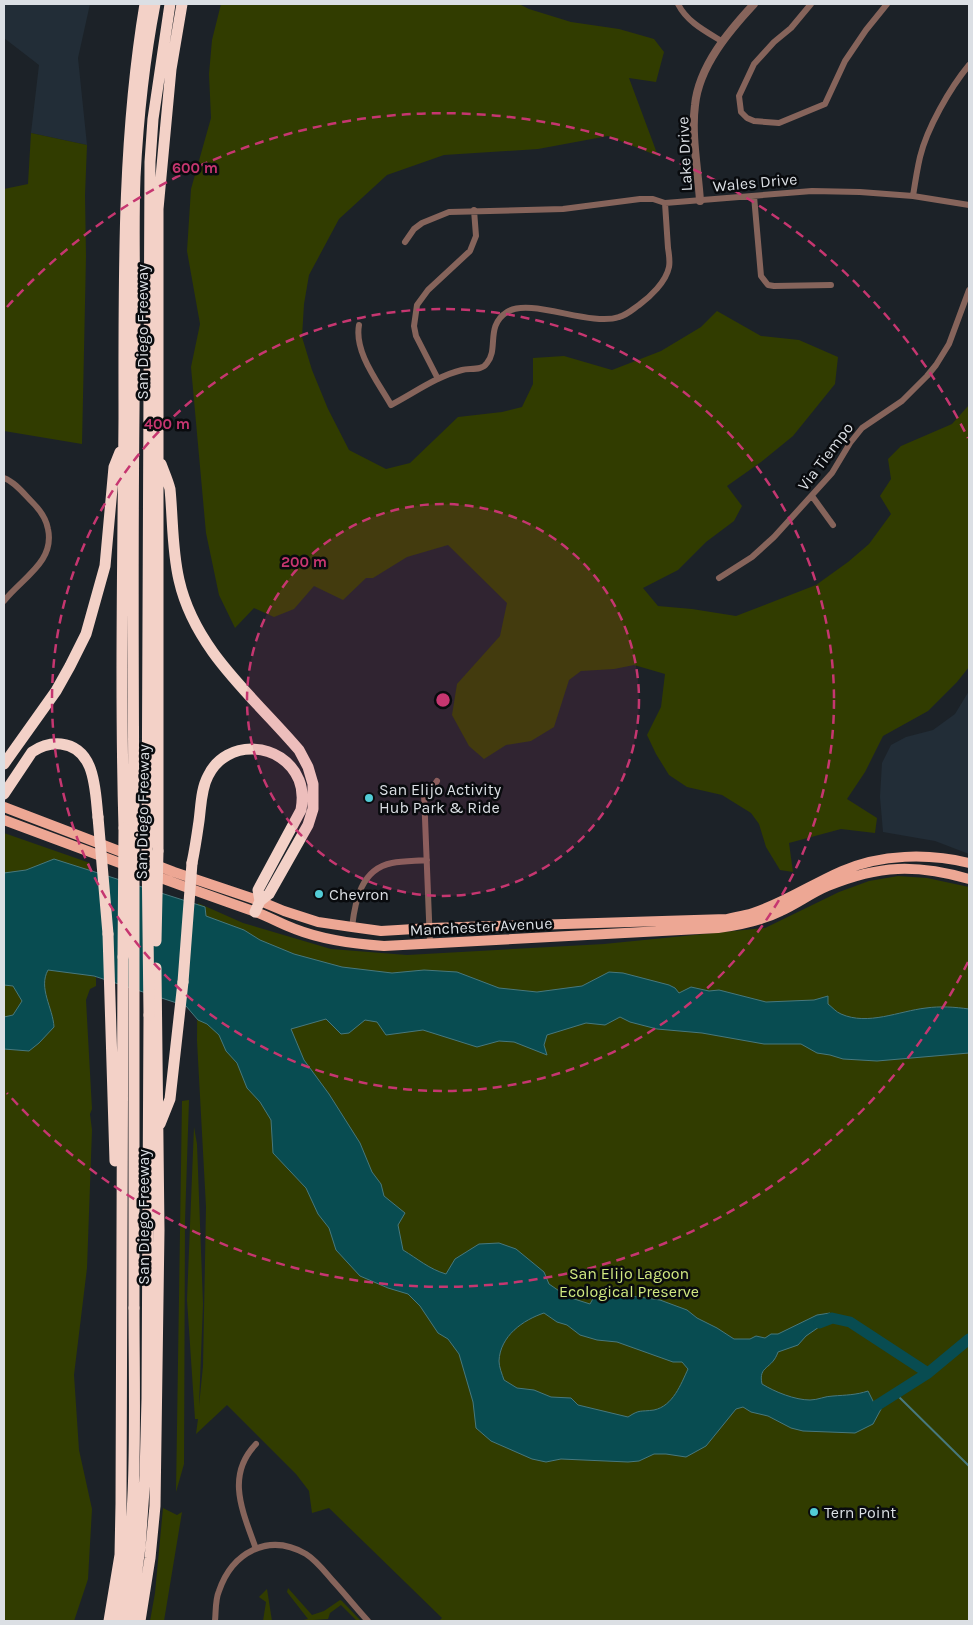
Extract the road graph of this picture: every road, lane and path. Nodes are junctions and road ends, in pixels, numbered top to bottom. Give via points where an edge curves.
1 (145, 4) edge
2 (155, 4) edge
3 (170, 4) edge
4 (182, 4) edge
5 (678, 4) edge
6 (754, 4) edge
7 (812, 4) edge
8 (886, 4) edge
9 (723, 42) junction
10 (969, 65) edge
11 (754, 196) junction
12 (913, 196) junction
13 (700, 201) junction
14 (665, 203) junction
15 (969, 206) edge
16 (474, 210) junction
17 (405, 242) dead end
18 (831, 285) dead end
19 (969, 290) edge
20 (359, 325) dead end
21 (438, 379) junction
22 (123, 443) junction
23 (158, 455) junction
24 (4, 478) edge
25 (812, 496) junction
26 (832, 524) dead end
27 (719, 578) dead end
28 (4, 601) edge
29 (4, 764) edge
30 (437, 781) dead end
31 (4, 794) edge
32 (4, 808) edge
33 (4, 820) edge
34 (129, 829) junction
35 (152, 849) junction
36 (427, 860) junction
37 (969, 863) edge
38 (969, 879) edge
39 (258, 906) junction
40 (352, 928) junction
41 (430, 928) junction
42 (430, 944) junction
43 (153, 1016) junction
44 (158, 1128) junction
45 (121, 1305) junction
46 (256, 1444) dead end
47 (256, 1549) junction
48 (109, 1621) edge
49 (119, 1621) edge
50 (130, 1621) edge
51 (140, 1621) edge
52 (215, 1621) edge
53 (368, 1621) edge

1 - 22 highway, San Diego Freeway via 132,90 128,152
2 - 34 highway via 139,114 134,213
3 - 35 highway via 150,162
4 - 23 highway, San Diego Freeway via 171,69 158,210
5 - 9 street via 698,27
6 - 9 street, Lake Drive
7 - 8 street via 754,64 739,96 741,112 754,122 779,123 825,104 845,60
9 - 13 street, Lake Drive via 703,74 695,103
10 - 12 street via 938,112 920,156
11 - 12 street, Wales Drive via 860,192
11 - 13 street, Wales Drive
11 - 18 street via 761,276 768,285
12 - 15 street, Wales Drive
13 - 14 street, Wales Drive
14 - 16 street, Wales Drive via 640,199 563,209
14 - 21 street via 670,266 664,279 647,299 618,318 602,320 524,307 508,311 498,320 492,334 492,354 487,364
16 - 17 street, Wales Drive via 449,212 430,218
16 - 21 street via 476,236 470,251 416,305 416,336
19 - 25 street, Via Tiempo via 949,344 936,365 902,400 862,428
20 - 21 street via 358,341 362,352 391,405
22 - 29 highway via 114,467 105,566 86,634 56,691
22 - 34 highway, San Diego Freeway via 122,769
23 - 35 highway, San Diego Freeway
23 - 39 highway via 170,487 174,559 186,607 220,663 299,750 313,784 313,809 308,825 269,894
24 - 28 street via 41,511 50,538 43,560
25 - 26 street
25 - 27 street, Via Tiempo via 774,538
30 - 36 street via 424,793
31 - 45 highway, bridge via 32,752 52,743 66,745 81,753 94,778 108,934
32 - 39 main road, Manchester Avenue
33 - 39 main road, Manchester Avenue via 212,898
34 - 45 highway, San Diego Freeway, bridge
34 - 49 highway, bridge via 134,1453 130,1542
35 - 43 highway, San Diego Freeway, bridge
36 - 40 street via 391,863 372,873 359,890
36 - 41 street
37 - 41 main road, Manchester Avenue via 934,857 875,860 843,870 754,913 727,920
38 - 42 main road, Manchester Avenue via 939,870 883,870 826,887 780,912 748,924
39 - 40 main road, Manchester Avenue
39 - 42 main road, Manchester Avenue via 297,930 327,939 384,946
39 - 44 highway, bridge via 258,890 302,810 303,796 299,779 289,764 278,756 266,750 238,750 216,765 203,789 192,862 170,1099
40 - 41 main road, Manchester Avenue via 382,931
41 - 42 street
43 - 44 highway, San Diego Freeway
43 - 50 highway via 146,1457 140,1547
44 - 51 highway, San Diego Freeway via 155,1506
45 - 48 highway, San Diego Freeway via 120,1555
46 - 47 street via 240,1469 238,1485 241,1505
47 - 52 street via 239,1558 227,1572 218,1593
47 - 53 street via 281,1546 308,1555

